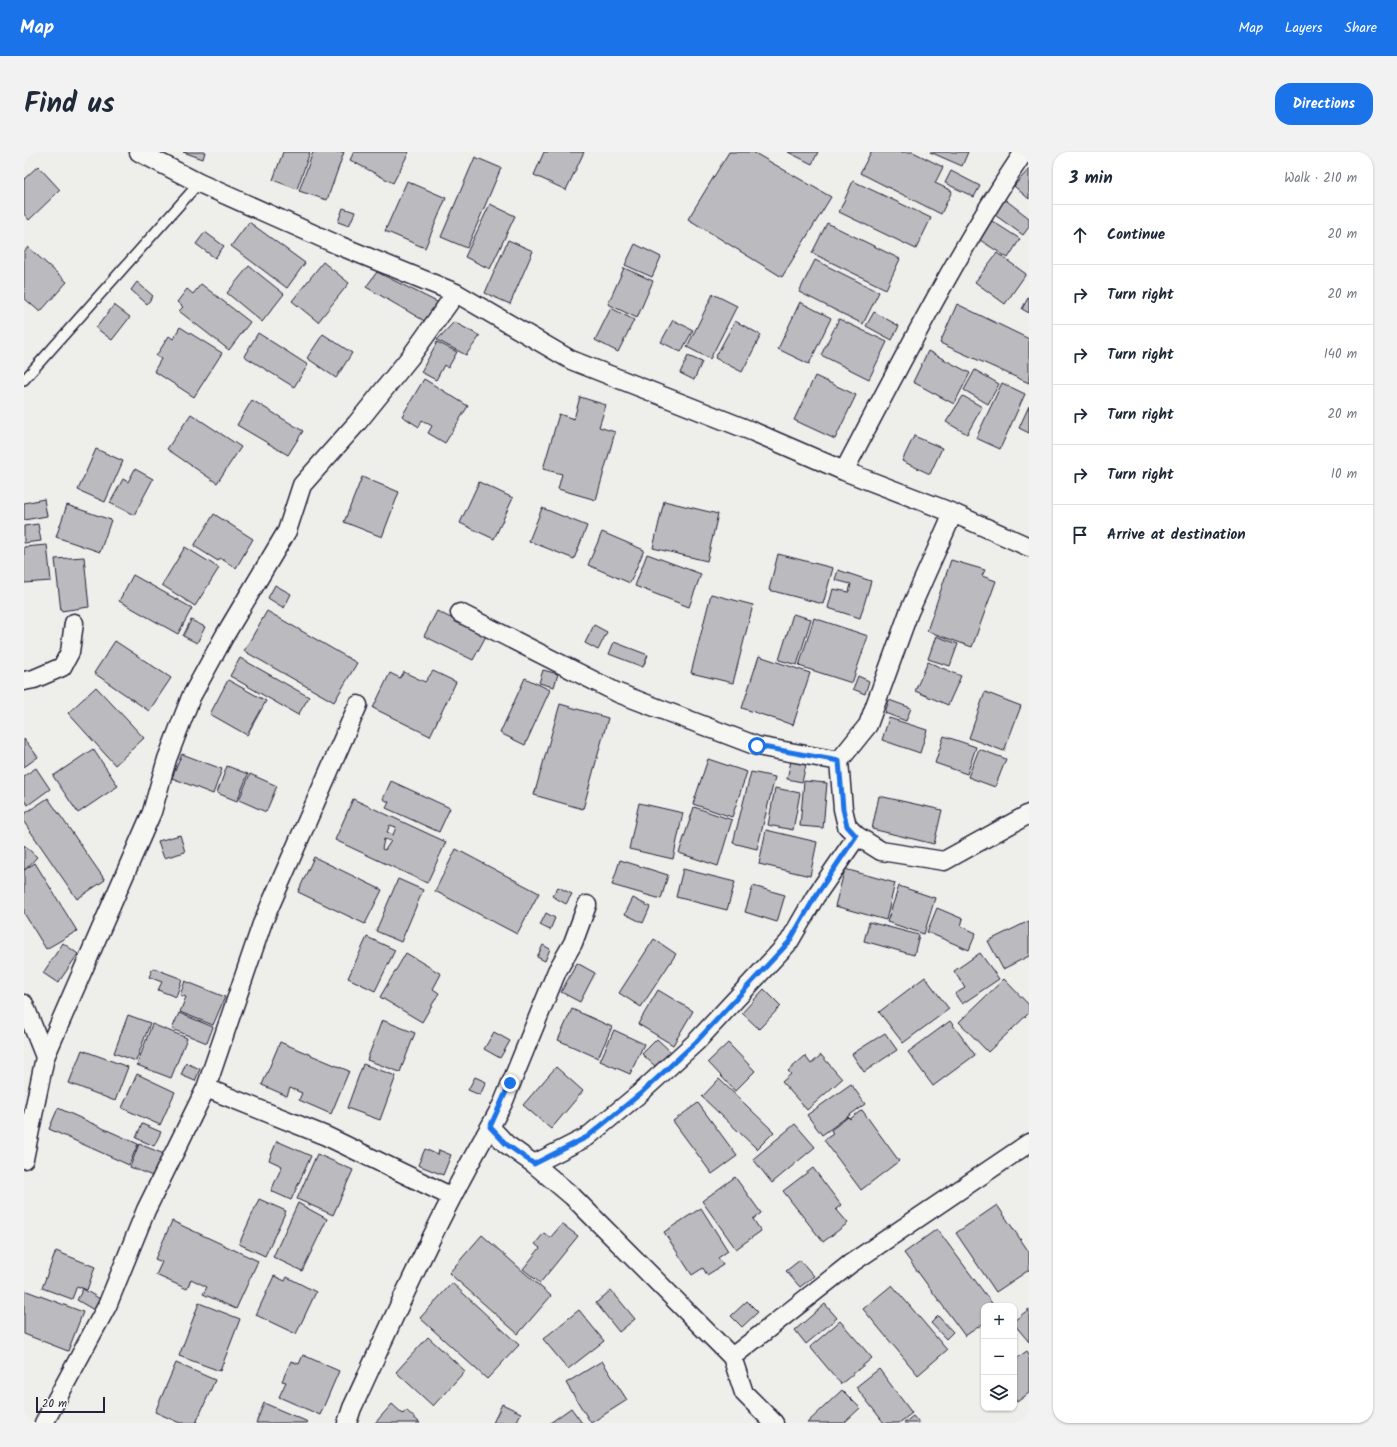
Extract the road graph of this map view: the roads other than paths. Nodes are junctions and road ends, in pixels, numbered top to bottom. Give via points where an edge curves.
1 (139, 152) edge
2 (1024, 152) edge
3 (199, 183) junction
4 (456, 293) junction
5 (24, 380) edge
6 (844, 471) junction
7 (954, 513) junction
8 (1029, 547) edge
9 (460, 613) dead end
10 (74, 623) dead end
11 (24, 681) edge
12 (358, 705) dead end
13 (839, 761) junction
14 (1029, 814) edge
15 (856, 836) junction
16 (587, 905) dead end
17 (24, 1004) edge
18 (45, 1057) junction
19 (206, 1088) junction
20 (490, 1127) junction
21 (1029, 1142) edge
22 (24, 1160) edge
23 (534, 1164) junction
24 (452, 1197) junction
25 (732, 1357) junction
26 (44, 1423) edge
27 (347, 1423) edge
28 (774, 1423) edge

1 - 3 street
2 - 6 street via 972,236
3 - 4 street via 338,245
3 - 5 lane
4 - 6 street via 571,360 754,432
4 - 18 street via 411,356 302,485 287,531 224,635 191,697 167,759 152,812
6 - 7 street
7 - 8 street
7 - 13 street via 909,612 868,725
9 - 13 street via 618,693 757,746
10 - 11 street via 70,652 62,667
12 - 19 street via 262,924
13 - 15 street via 844,814 847,826
14 - 15 street via 944,861 881,852
15 - 23 street via 815,897 789,942 696,1042 640,1094 587,1137
16 - 20 street via 573,943 557,971 503,1102
17 - 18 street
18 - 22 street
19 - 24 street via 326,1136
19 - 26 street via 146,1210 107,1306
20 - 23 street via 506,1144
20 - 24 street
21 - 25 street via 850,1264
23 - 25 street via 572,1196
24 - 27 street
25 - 28 street via 744,1393

